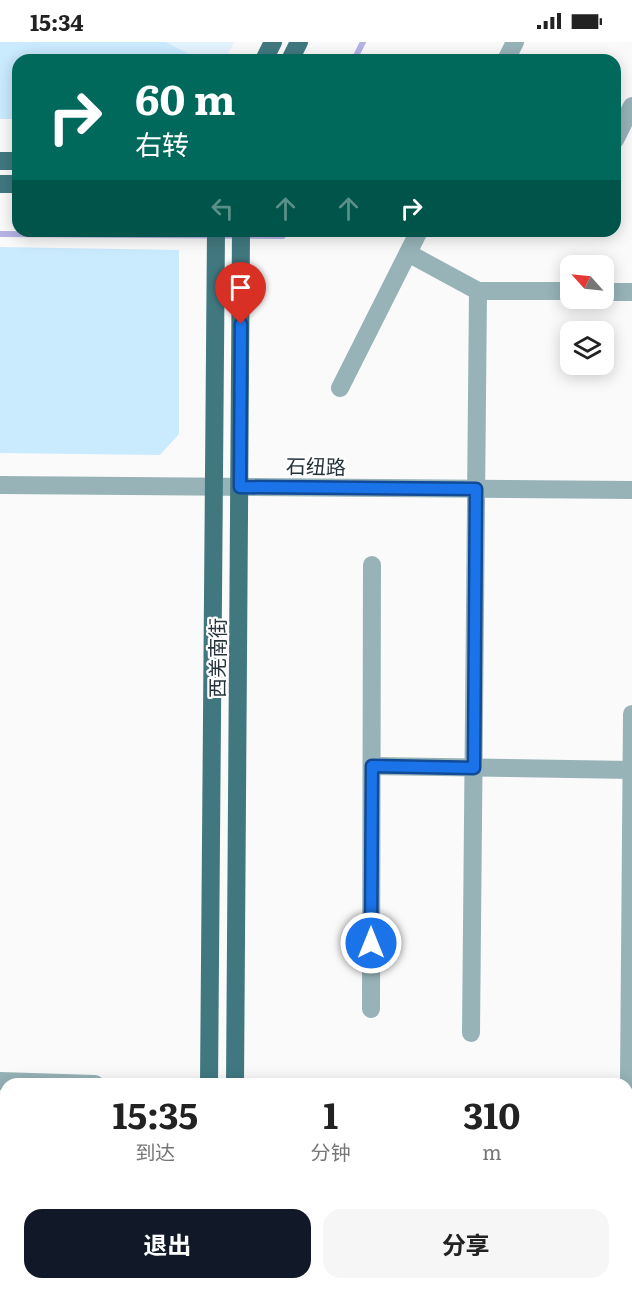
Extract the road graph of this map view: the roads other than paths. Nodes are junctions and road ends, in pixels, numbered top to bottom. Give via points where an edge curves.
1 (632, 106) edge
2 (621, 128) edge
3 (216, 237) edge
4 (242, 237) edge
5 (416, 237) edge
6 (408, 253) junction
7 (478, 291) junction
8 (560, 291) edge
9 (614, 292) edge
10 (632, 292) edge
11 (340, 388) dead end
12 (0, 485) edge
13 (214, 487) junction
14 (240, 487) junction
15 (476, 489) junction
16 (632, 490) edge
17 (372, 565) dead end
18 (632, 714) edge
19 (372, 766) junction
20 (474, 768) junction
21 (632, 770) edge
22 (371, 1010) dead end
23 (471, 1033) dead end
24 (209, 1078) edge
25 (235, 1078) edge
26 (629, 1078) edge

1 - 2 street
3 - 13 main road, 西羌南街
4 - 14 main road, 西羌南街
5 - 6 street
6 - 7 street
6 - 11 street
7 - 8 street
7 - 15 street
9 - 10 street
12 - 13 street, 石纽路
13 - 14 street, 石纽路
13 - 24 main road, 西羌南街
14 - 15 street, 石纽路
14 - 25 main road, 西羌南街
15 - 16 street, 石纽路
15 - 20 street
17 - 19 street
18 - 21 street
19 - 20 street
19 - 22 street
20 - 21 street
20 - 23 street
21 - 26 street

